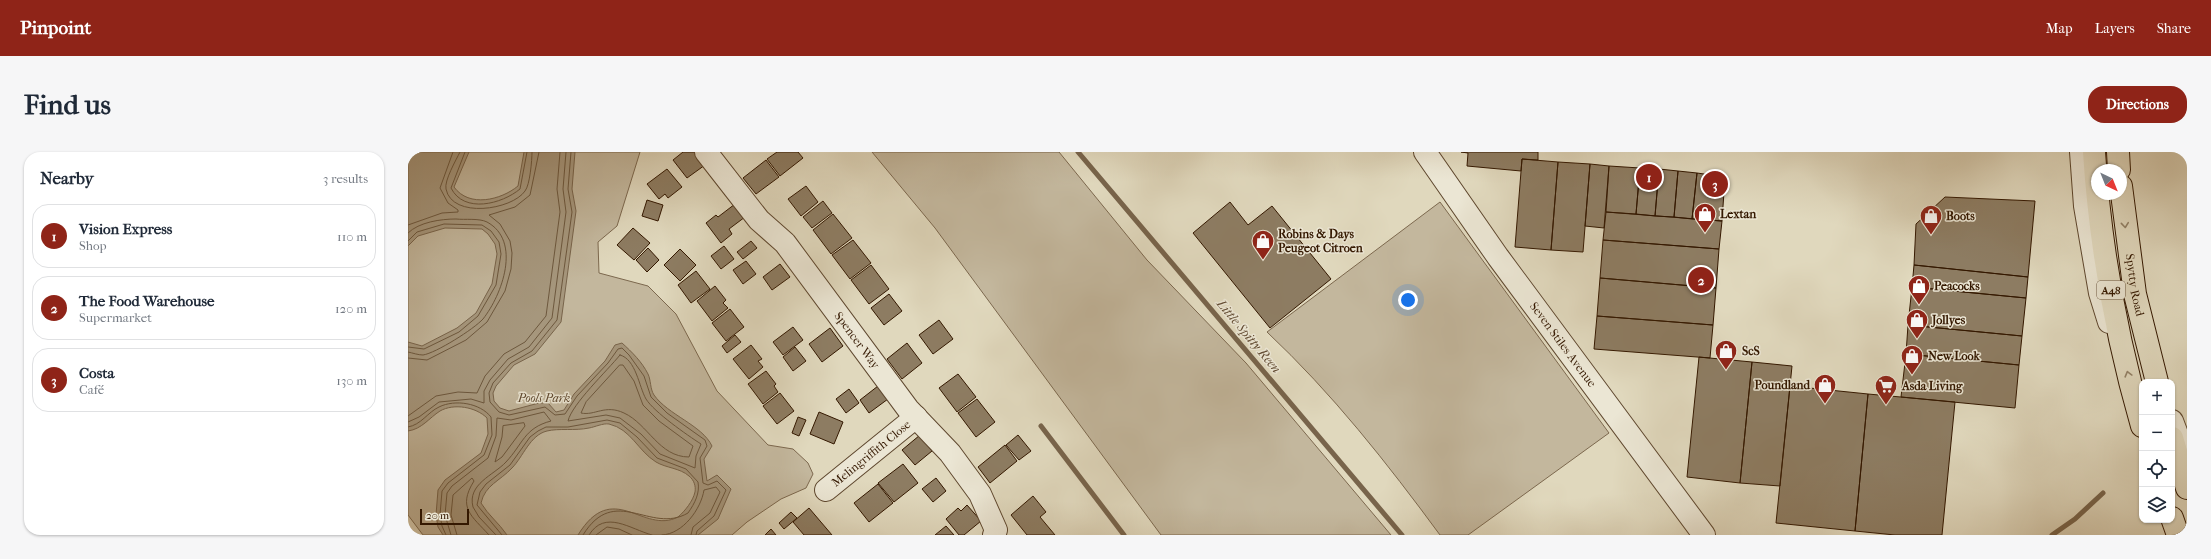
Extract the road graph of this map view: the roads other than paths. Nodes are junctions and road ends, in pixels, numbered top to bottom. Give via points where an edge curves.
1 (706, 152) edge
2 (1425, 152) edge
3 (2081, 152) edge
4 (2094, 152) edge
5 (2118, 152) edge
6 (2119, 164) edge
7 (2123, 200) edge
8 (2120, 345) junction
9 (2157, 379) edge
10 (2139, 415) edge
11 (916, 417) junction
12 (2175, 429) edge
13 (2175, 448) edge
14 (2187, 461) edge
15 (2187, 488) edge
16 (826, 490) dead end
17 (2174, 523) edge
18 (997, 534) edge
19 (1704, 535) edge
20 (2178, 535) edge

1 - 11 street, Spencer Way via 759,220 785,243
2 - 19 street, Seven Stiles Avenue via 1498,257
3 - 8 street via 2085,206 2100,293 2107,317
4 - 8 main road, Spytty Road / A48 via 2098,210
5 - 6 main road
7 -> 9 main road, Spytty Road / A48 via 2135,294
10 -> 8 main road, Spytty Road / A48
11 - 16 street, Melingriffith Close
11 - 18 street, Spencer Way via 950,453 980,494
12 - 14 street
13 - 15 main road
17 - 20 main road

